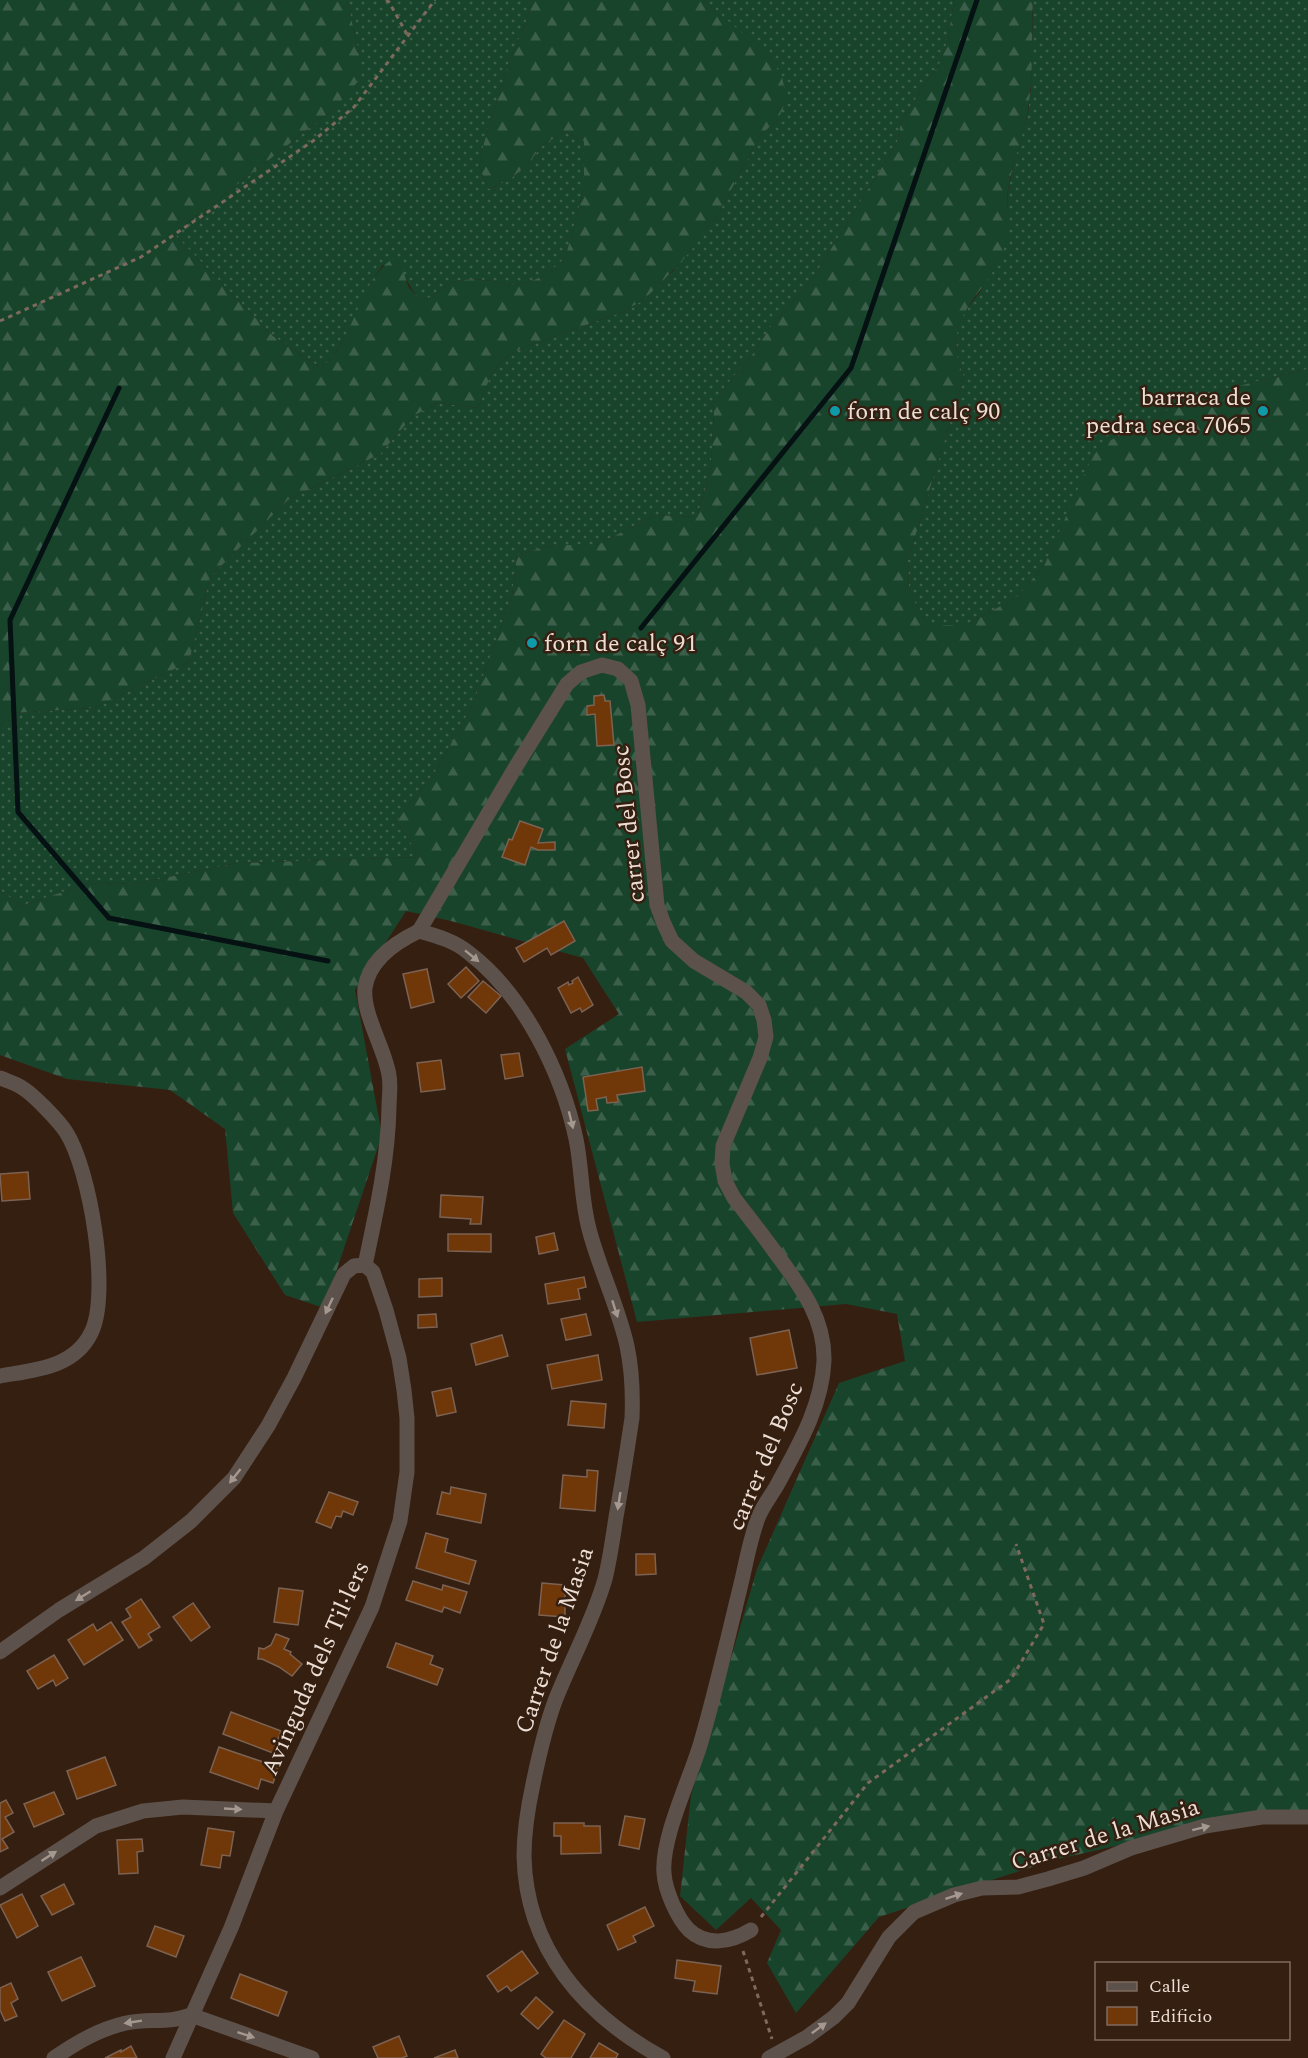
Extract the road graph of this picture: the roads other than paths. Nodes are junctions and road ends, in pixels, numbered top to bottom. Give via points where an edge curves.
1 (419, 931) junction
2 (0, 1078) edge
3 (365, 1265) junction
4 (0, 1376) edge
5 (0, 1652) edge
6 (276, 1811) junction
7 (1308, 1817) edge
8 (0, 1888) edge
9 (745, 1934) road end
10 (191, 2015) junction
11 (772, 2056) edge
12 (54, 2058) edge
13 (173, 2058) edge
14 (312, 2058) edge
15 (663, 2058) edge

1 - 3 street via 384,954 371,970 365,989 367,1011 389,1077 389,1126
1 - 9 street, carrer del Bosc via 567,684 580,672 602,665 618,669 631,681 638,705 657,905 664,924 672,941 694,961 759,1005 764,1020 766,1037 760,1058 723,1146 725,1181 804,1291 815,1311 824,1358 818,1399 758,1519 701,1743 667,1849 664,1873 681,1922 694,1935 708,1941
1 -> 15 street, Carrer de la Masia via 468,951 496,976 557,1074 576,1140 589,1228 626,1344 633,1392 632,1418 605,1578 540,1746 524,1855 530,1905 554,1963 584,2001
2 - 4 street via 22,1087 59,1124 73,1145 92,1212 100,1295 91,1334 64,1361 46,1369
3 -> 5 street via 354,1266 344,1274 289,1388 234,1478 191,1521 144,1558
3 - 6 street, Avinguda dels Til·lers via 373,1272 380,1291 404,1390 407,1472 400,1521 372,1607
8 -> 6 street via 96,1826 143,1811 183,1807
6 - 10 street, Avinguda dels Til·lers via 231,1928
11 -> 7 street, Carrer de la Masia via 834,2017 848,2002 889,1937 914,1912 954,1894 1018,1887 1048,1879 1205,1826 1262,1817
10 -> 12 street via 125,2023 102,2030
10 - 13 street, Avinguda dels Til·lers
10 -> 14 street

